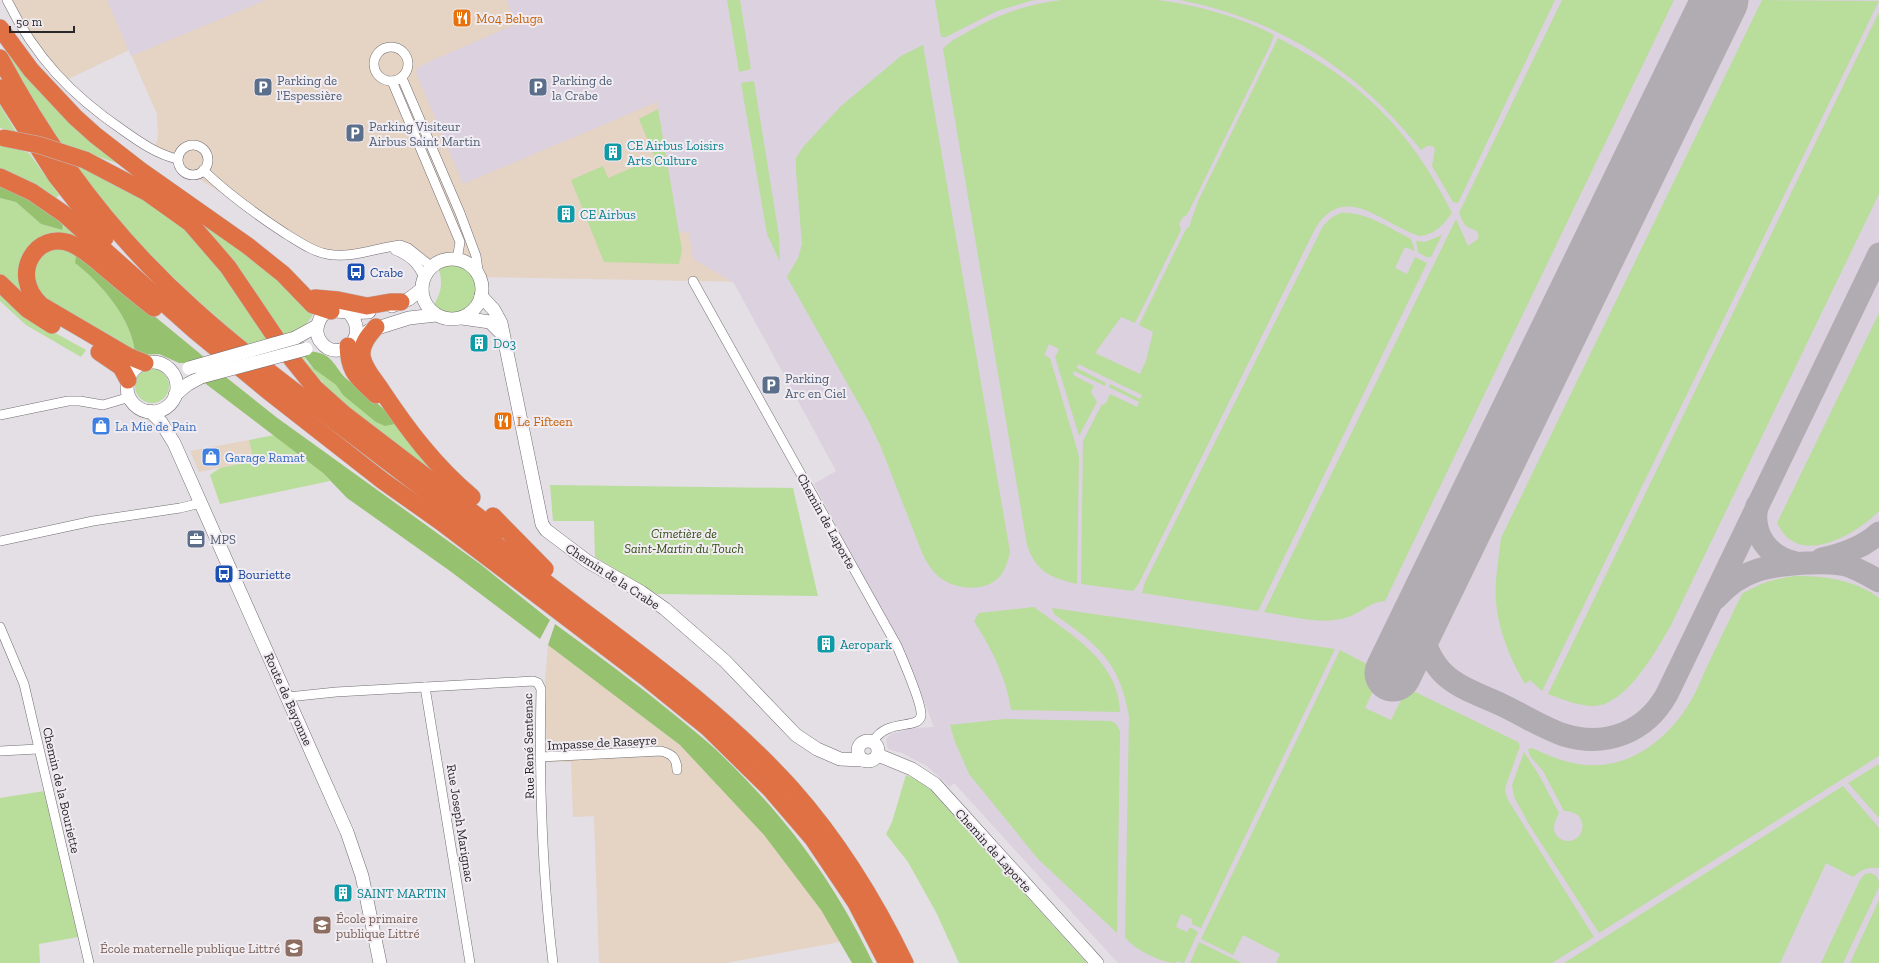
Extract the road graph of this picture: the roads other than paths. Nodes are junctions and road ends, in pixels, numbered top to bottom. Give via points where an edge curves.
1 (6, 0) edge
2 (0, 28) edge
3 (0, 58) edge
4 (402, 78) junction
5 (392, 82) junction
6 (0, 88) edge
7 (2, 137) edge
8 (85, 160) junction
9 (177, 160) junction
10 (204, 170) junction
11 (0, 177) edge
12 (213, 220) junction
13 (390, 246) junction
14 (456, 260) junction
15 (432, 267) junction
16 (479, 277) junction
17 (693, 281) dead end
18 (0, 283) edge
19 (423, 284) junction
20 (301, 292) junction
21 (481, 296) junction
22 (401, 302) junction
23 (164, 303) junction
24 (340, 311) junction
25 (436, 315) junction
26 (462, 318) junction
27 (317, 326) junction
28 (376, 327) junction
29 (502, 334) junction
30 (352, 342) junction
31 (323, 344) junction
32 (145, 363) junction
33 (168, 368) junction
34 (128, 380) junction
35 (268, 391) junction
36 (130, 397) junction
37 (173, 399) junction
38 (150, 411) junction
39 (0, 415) edge
40 (402, 422) junction
41 (174, 443) junction
42 (201, 503) junction
43 (0, 541) edge
44 (545, 569) junction
45 (0, 627) edge
46 (629, 645) junction
47 (425, 687) junction
48 (288, 697) junction
49 (873, 742) junction
50 (38, 749) junction
51 (0, 751) edge
52 (860, 754) junction
53 (878, 755) junction
54 (540, 757) junction
55 (677, 770) dead end
56 (89, 963) edge
57 (380, 963) edge
58 (470, 963) edge
59 (553, 963) edge
60 (888, 963) edge
61 (905, 963) edge
62 (1097, 963) edge

1 - 9 street via 34,48 62,82 94,111 161,155
2 - 12 highway via 31,70 75,117 140,170
3 - 46 highway via 23,100 69,171 126,242 182,299 263,367
4 - 5 street
4 - 5 street via 408,67 405,54 395,47 383,48 375,57 374,69 381,78
4 - 16 street via 460,212 476,256
5 - 14 street via 460,242
6 - 23 highway via 44,159 72,198
7 - 8 highway, bridge via 39,145
8 - 12 highway via 139,182
8 - 44 highway via 148,193 190,224 228,267 286,352 315,388 344,414
9 - 10 street via 184,172 194,175
9 - 10 street via 184,147 192,144 199,146 208,157
10 - 13 street via 223,189 258,215 310,248 326,254 344,255
11 - 23 highway via 36,195 64,214
12 - 20 highway via 269,263
13 - 15 street via 400,245 408,248
13 - 19 street via 415,262
14 - 15 street via 443,261
14 - 16 street via 467,264
15 - 19 street
16 - 21 street via 482,284
17 - 49 street, Chemin de Laporte via 897,646 920,710 919,720 916,723 887,728 877,734
18 - 34 highway via 18,302 38,317 116,362
19 - 22 street
19 - 25 street via 426,305
20 - 22 highway via 316,299 338,300 367,306
20 - 24 highway via 313,305
21 - 26 street via 474,310
21 - 29 street, Chemin de la Crabe via 494,310 501,323
22 - 24 street via 376,311
23 - 35 highway
24 - 27 street via 322,316
24 - 30 street via 354,319 357,325
25 - 26 street via 449,319
25 - 28 street via 409,318
26 - 29 street via 490,322
27 - 31 street
27 - 33 street, bridge via 295,338 189,368
28 - 30 street
28 - 40 highway via 365,341 363,359 366,368
29 - 52 street, Chemin de la Crabe via 526,441 539,515 546,530 587,561 665,609 725,661 796,735 830,754
30 - 31 street via 336,350
30 - 40 highway via 349,363 352,370
31 - 37 street, bridge via 201,377 188,384
32 - 33 street via 155,362
32 - 34 street via 136,368
32 - 35 highway via 51,312 36,300 29,290 26,276 27,265 34,252 42,246 56,242 71,244 81,249 185,332
33 - 37 street via 176,380
34 - 36 street
35 - 60 highway via 383,481 645,677 727,746 770,788 813,839 856,903
36 - 38 street via 138,407
36 - 39 street via 103,405 68,401
37 - 38 street via 161,410
37 - 41 street, Route de Bayonne via 170,417
38 - 41 street, Route de Bayonne via 161,422
40 - 44 highway via 440,468 484,507
41 - 42 street, Route de Bayonne
42 - 43 street
42 - 48 street, Route de Bayonne
44 - 46 highway via 601,615
45 - 50 street, Chemin de la Bouriette via 24,684
46 - 61 highway via 735,731 794,791 857,876
47 - 48 street, Rue René Sentenac
47 - 54 street, Rue René Sentenac via 533,681 538,683 541,689
47 - 58 street, Rue Joseph Marignac
48 - 57 street, Route de Bayonne via 358,861
49 - 52 street, Chemin de Laporte via 863,742
49 - 53 street via 878,747
50 - 51 street
50 - 56 street, Chemin de la Bouriette
52 - 53 street via 870,762
53 - 62 street, Chemin de Laporte via 912,769 934,784
54 - 55 street, Impasse de Raseyre via 661,751 674,757
54 - 59 street, Rue René Sentenac via 548,920

